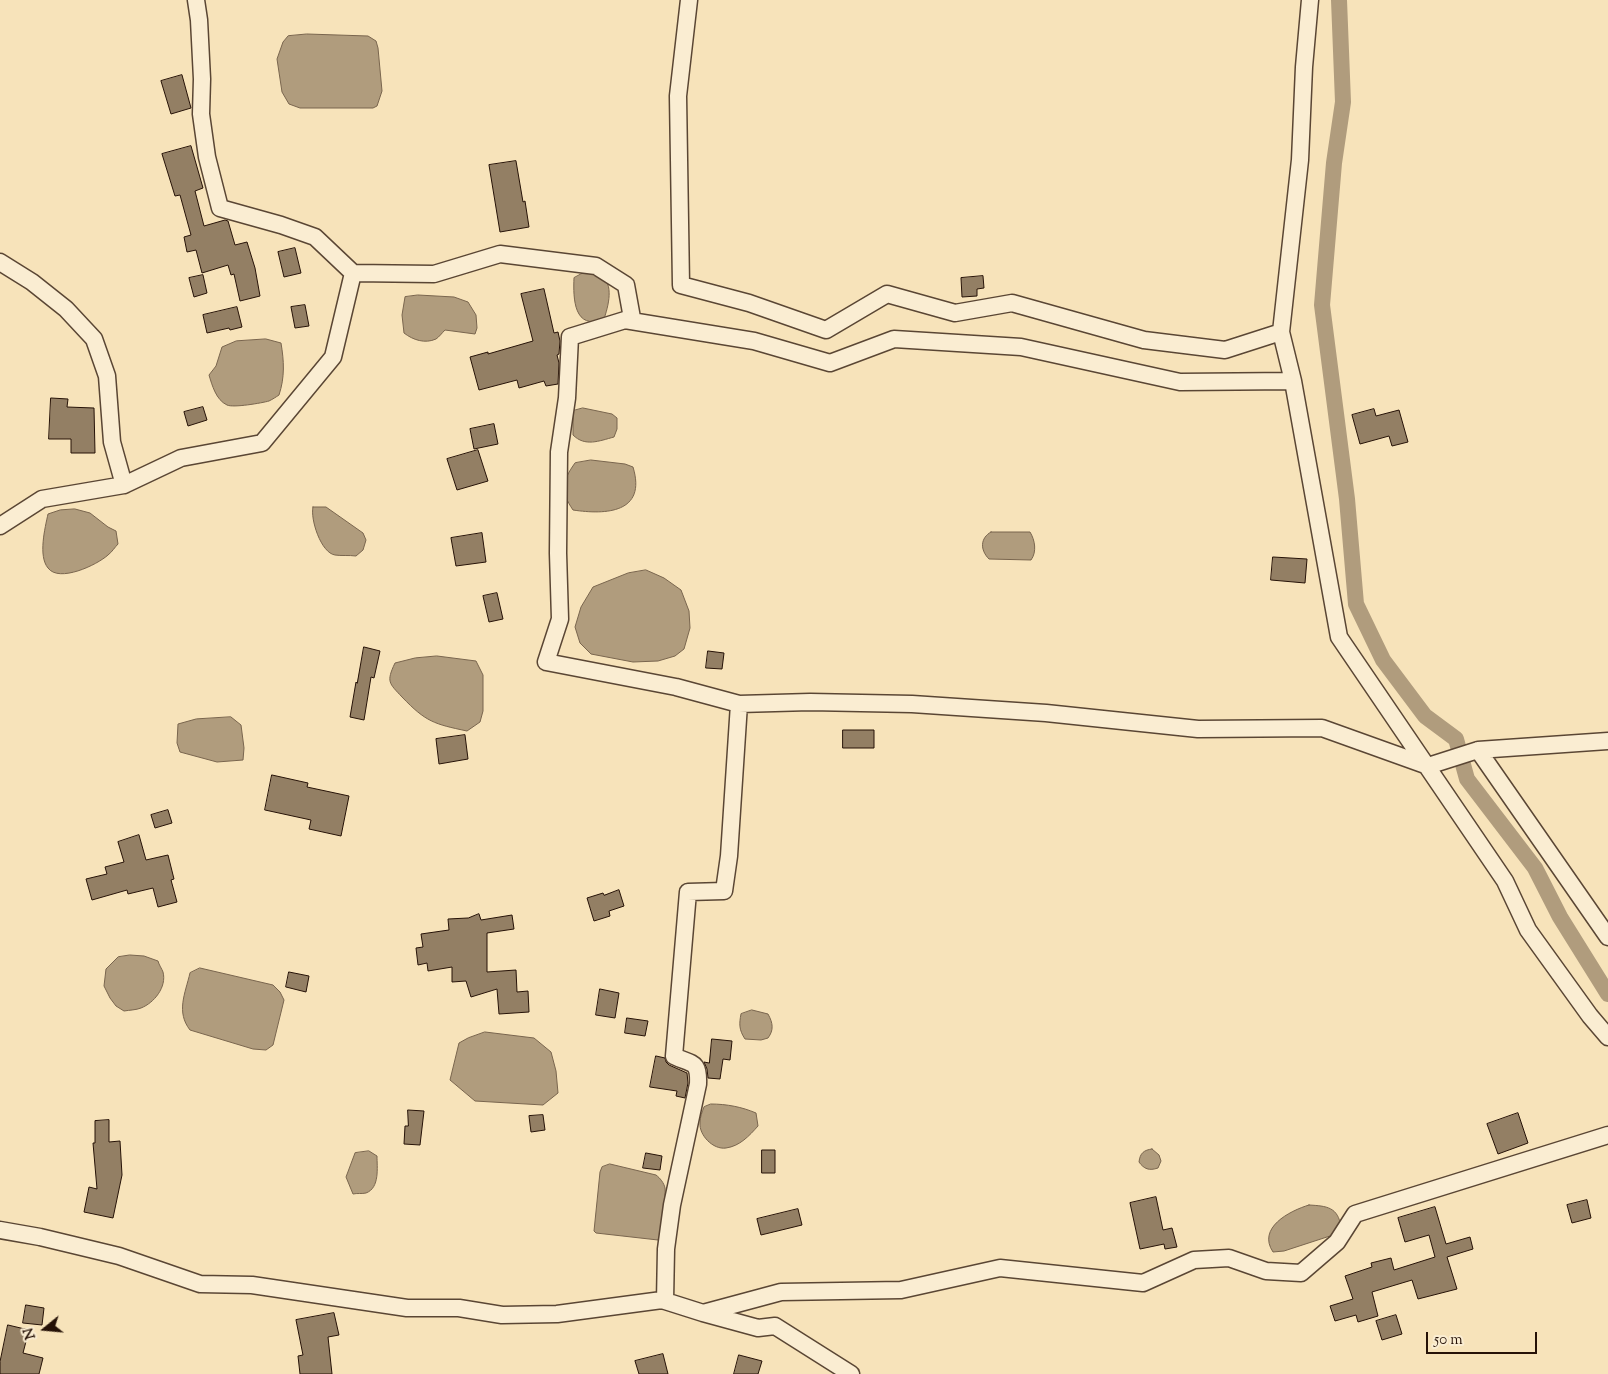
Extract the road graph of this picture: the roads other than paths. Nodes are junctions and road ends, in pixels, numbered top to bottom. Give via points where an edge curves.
1 (196, 0) edge
2 (688, 0) edge
3 (1310, 0) edge
4 (0, 262) edge
5 (353, 273) junction
6 (625, 320) junction
7 (1281, 332) junction
8 (1293, 381) junction
9 (124, 485) junction
10 (0, 526) edge
11 (739, 704) junction
12 (1608, 741) edge
13 (1474, 751) junction
14 (1428, 766) junction
15 (1608, 937) edge
16 (1608, 1037) edge
17 (1608, 1135) edge
18 (0, 1230) edge
19 (665, 1301) junction
20 (702, 1314) junction
21 (851, 1374) edge

1 - 5 street via 202,69 201,114 207,157 220,208 316,237
2 - 7 street via 678,96 682,285 749,303 826,330 887,294 955,313 1012,303 1144,340 1225,350
3 - 7 street via 1300,160
4 - 9 street via 66,309 94,339 107,376 112,442
5 - 6 street via 434,274 500,254 596,266 626,285 632,318
5 - 9 street via 333,357 262,443 181,458
6 - 8 street via 754,341 830,363 894,339 1021,347 1180,382
6 - 11 street via 570,337 559,452 560,619 546,662 676,687
7 - 8 street
8 - 14 street via 1339,637
9 - 10 street via 42,498
11 - 14 street via 912,704 1046,713 1198,730 1322,728
11 - 19 street via 724,891 688,892 674,1056 694,1064 699,1072 672,1205 666,1249
12 - 13 street
13 - 14 street
13 - 15 street
14 - 16 street via 1505,881 1528,930
17 - 20 street via 1356,1214 1337,1242 1301,1273 1266,1271 1228,1258 1194,1260 1143,1283 1000,1268 902,1290 781,1292
18 - 19 street via 119,1256 200,1284 252,1285 407,1308 459,1308 502,1315 557,1314
19 - 20 street
20 - 21 street via 758,1328 775,1326

